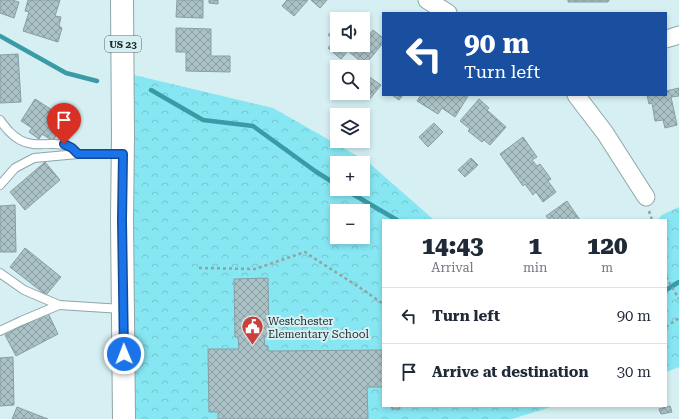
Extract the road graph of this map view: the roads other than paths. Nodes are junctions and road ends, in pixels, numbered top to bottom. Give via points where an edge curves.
1 (122, 0) edge
2 (427, 0) edge
3 (446, 12) edge
4 (679, 35) edge
5 (667, 39) edge
6 (577, 96) edge
7 (0, 120) edge
8 (78, 154) junction
9 (123, 154) junction
10 (0, 185) edge
11 (646, 198) dead end
12 (0, 273) edge
13 (59, 305) junction
14 (123, 309) junction
15 (0, 331) edge
16 (124, 419) edge

1 - 9 highway, US 23
2 - 3 street
4 - 5 street
6 - 11 street via 605,133
7 - 8 lane via 10,133 21,140 33,144 64,144
8 - 9 lane
8 - 10 lane via 34,158 15,168
9 - 14 highway, US 23
12 - 13 lane via 24,290
13 - 14 lane
13 - 15 lane
14 - 16 highway, US 23

